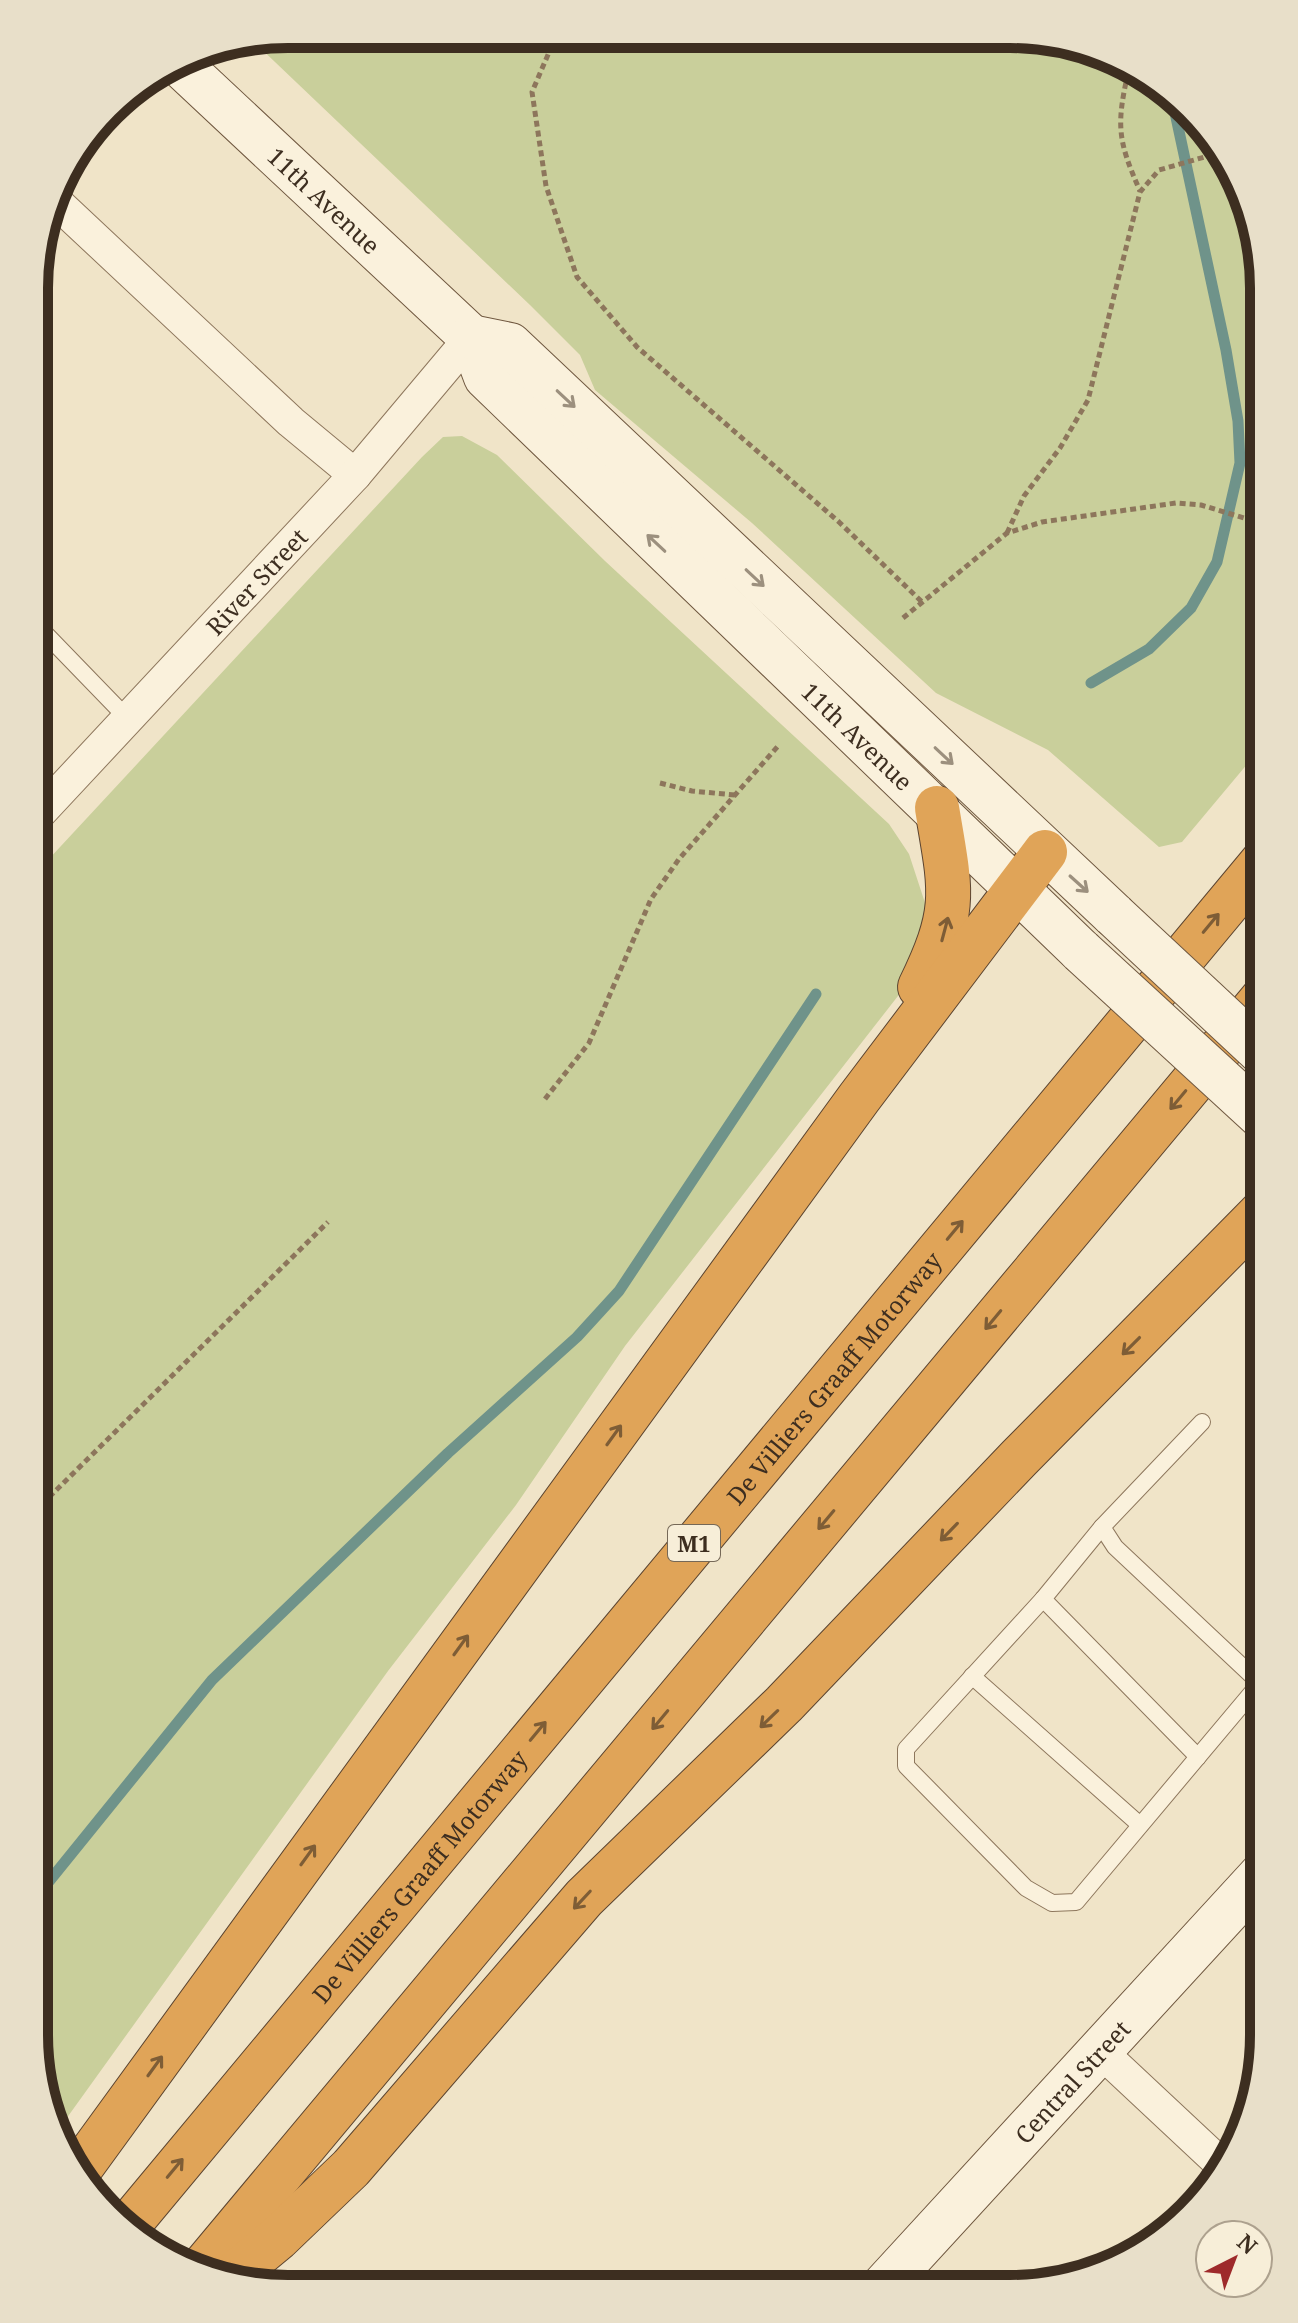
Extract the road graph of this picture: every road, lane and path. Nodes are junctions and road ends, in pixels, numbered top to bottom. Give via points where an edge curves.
1 (551, 49) edge
2 (187, 71) edge
3 (1127, 79) edge
4 (1210, 156) edge
5 (1140, 192) junction
6 (62, 208) edge
7 (471, 337) junction
8 (355, 475) junction
9 (1250, 520) edge
10 (1007, 533) junction
11 (922, 602) junction
12 (903, 618) dead end
13 (48, 636) edge
14 (128, 719) junction
15 (778, 746) dead end
16 (660, 783) dead end
17 (735, 795) junction
18 (48, 804) edge
19 (937, 808) junction
20 (1045, 852) junction
21 (1250, 877) edge
22 (1017, 887) junction
23 (1250, 1014) edge
24 (1250, 1042) edge
25 (859, 1098) junction
26 (545, 1099) dead end
27 (1250, 1106) edge
28 (328, 1222) dead end
29 (1249, 1225) edge
30 (1249, 1259) edge
31 (1178, 1300) junction
32 (1202, 1422) dead end
33 (48, 1498) edge
34 (1102, 1527) junction
35 (1043, 1599) junction
36 (1249, 1673) edge
37 (972, 1676) junction
38 (1249, 1699) edge
39 (1198, 1757) junction
40 (1140, 1825) junction
41 (1249, 1888) edge
42 (1100, 2051) junction
43 (1215, 2158) edge
44 (85, 2161) edge
45 (134, 2218) edge
46 (208, 2261) edge
47 (240, 2270) edge
48 (894, 2275) edge

1 - 11 path via 532,92 546,186 577,277 637,347 839,522
2 - 7 main road, 11th Avenue
3 - 5 path via 1119,113 1122,151
4 - 5 path via 1159,170
5 - 10 path via 1088,400 1024,496
6 - 8 street via 291,422
7 - 8 street, River Street
19 -> 7 main road, 11th Avenue via 486,377
7 -> 20 main road, 11th Avenue via 510,345
8 - 14 street, River Street
9 - 10 path via 1176,503 1042,522
10 - 11 path
11 - 12 path
13 - 14 lane
14 - 18 street, River Street
15 - 17 path
16 - 17 path
17 - 26 path via 651,899 589,1043
19 - 22 main road, 11th Avenue
25 -> 19 highway via 944,936 950,892
20 - 22 highway
20 -> 24 main road, 11th Avenue, bridge
45 -> 21 highway, De Villiers Graaff Motorway / M1
22 - 25 highway
22 - 27 main road, 11th Avenue, bridge
23 -> 46 highway
44 -> 25 highway
28 - 33 path
29 - 31 highway
30 - 31 highway
31 -> 47 highway via 784,1704 584,1898 351,2168
32 - 34 lane
34 - 35 lane
34 - 36 lane via 1115,1547
35 - 37 lane
35 - 39 lane
37 - 40 lane
37 - 40 lane via 906,1749 906,1766 1026,1888 1052,1903 1076,1902
38 - 39 lane
39 - 40 lane
41 - 42 main road, Central Street
42 - 43 street
42 - 48 main road, Central Street

